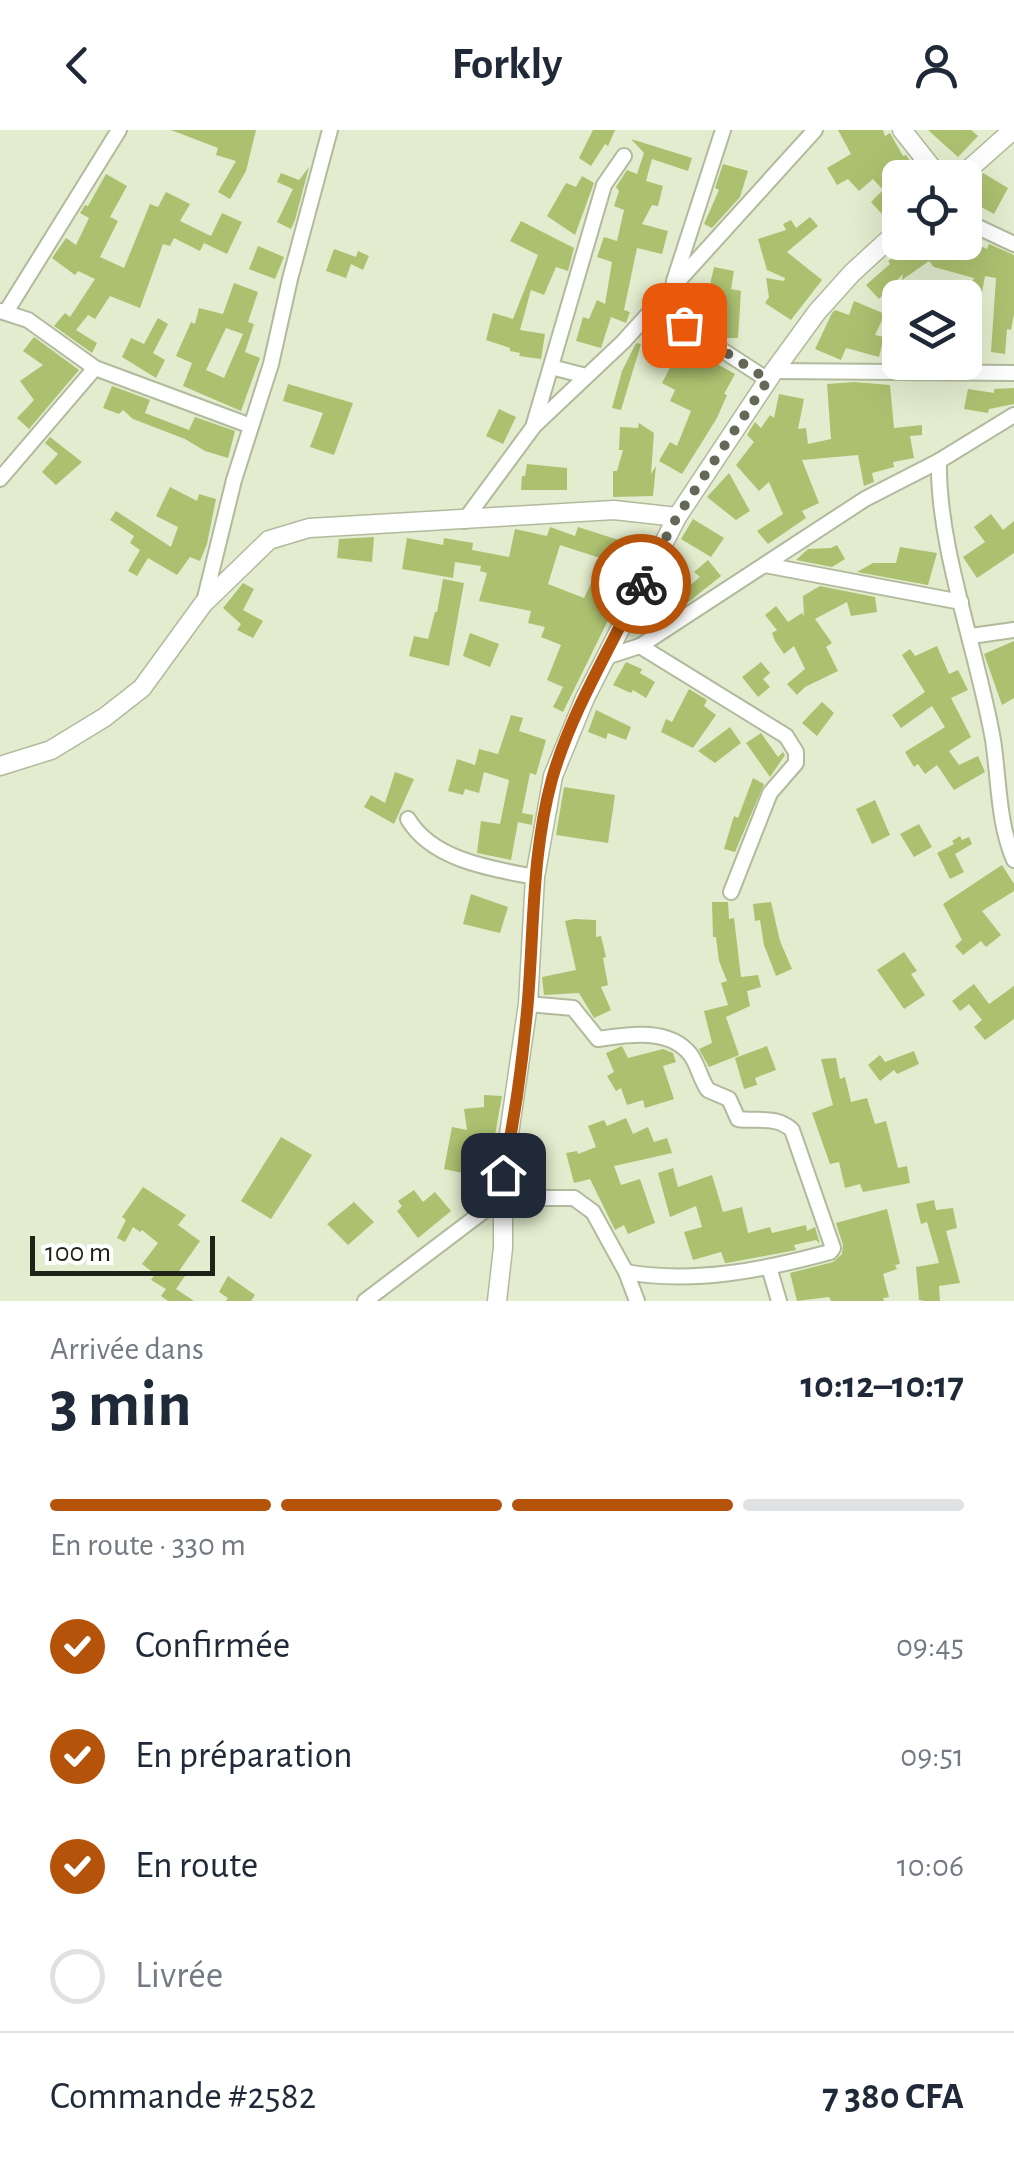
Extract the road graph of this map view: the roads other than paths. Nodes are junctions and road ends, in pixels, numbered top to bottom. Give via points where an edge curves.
1 (119, 130) edge
2 (330, 130) edge
3 (723, 130) edge
4 (816, 130) edge
5 (902, 130) edge
6 (1013, 130) edge
7 (624, 156) dead end
8 (926, 160) edge
9 (979, 160) edge
10 (982, 228) edge
11 (1014, 244) edge
12 (882, 245) edge
13 (672, 289) junction
14 (656, 307) junction
15 (3, 312) edge
16 (551, 367) junction
17 (95, 368) junction
18 (1014, 373) edge
19 (586, 376) junction
20 (771, 376) junction
21 (1014, 416) edge
22 (251, 426) junction
23 (534, 426) junction
24 (939, 461) junction
25 (0, 479) edge
26 (677, 517) junction
27 (464, 521) junction
28 (765, 565) junction
29 (961, 602) junction
30 (203, 604) junction
31 (1014, 630) edge
32 (971, 636) junction
33 (640, 646) junction
34 (606, 656) junction
35 (0, 766) edge
36 (408, 820) dead end
37 (1009, 826) edge
38 (1014, 860) edge
39 (535, 877) junction
40 (731, 892) dead end
41 (528, 1004) junction
42 (501, 1198) junction
43 (769, 1267) junction
44 (626, 1272) junction
45 (365, 1301) edge
46 (498, 1301) edge
47 (638, 1301) edge
48 (779, 1301) edge

1 - 15 street
2 - 22 street
3 - 13 street
4 - 13 street
5 - 8 street
6 - 9 street
7 - 16 street via 604,185
10 - 11 street
12 - 20 street via 852,272
13 - 14 street
14 - 19 street
14 - 20 street
15 - 17 street via 28,320
16 - 19 street
16 - 23 street
17 - 22 street
17 - 25 street
18 - 20 street
19 - 23 street
20 - 26 street
21 - 24 street
22 - 30 street
23 - 27 street
24 - 28 street via 864,499
24 - 29 street
26 - 27 street via 614,510
26 - 34 street
27 - 30 street via 309,528 270,540
28 - 29 street
28 - 33 street
29 - 32 street
30 - 35 street via 142,688 51,750
31 - 32 street
32 - 37 street
33 - 34 street
33 - 40 street via 786,736 796,752 796,763 770,793
34 - 39 street via 553,776
36 - 39 street via 434,846 481,866
37 - 38 street
39 - 41 street
41 - 42 street
41 - 43 street via 573,1008 598,1039 632,1034 671,1041 692,1056 708,1090 729,1099 738,1118 774,1120 792,1130 833,1248
42 - 44 street via 574,1198 592,1212
42 - 45 street
42 - 46 street
43 - 44 street via 664,1279
43 - 48 street
44 - 47 street

